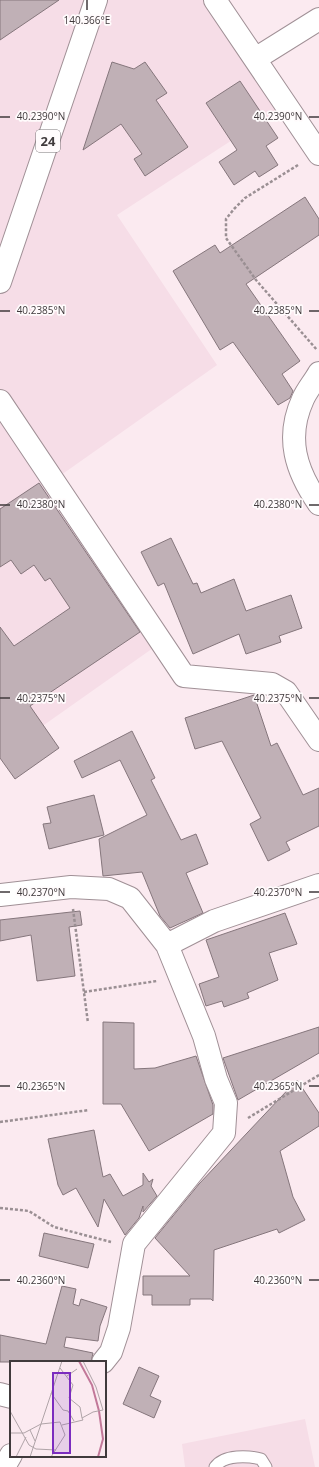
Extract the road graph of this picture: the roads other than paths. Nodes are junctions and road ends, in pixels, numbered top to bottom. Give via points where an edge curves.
1 (96, 0) edge
2 (215, 0) edge
3 (319, 19) edge
4 (255, 59) junction
5 (318, 153) edge
6 (0, 282) edge
7 (319, 373) edge
8 (0, 401) edge
9 (319, 504) edge
10 (319, 740) edge
11 (319, 885) edge
12 (0, 895) edge
13 (167, 945) junction
14 (104, 1361) edge
15 (0, 1394) edge
16 (10, 1397) edge
17 (10, 1456) edge
18 (4, 1467) edge
19 (215, 1467) edge
20 (266, 1467) edge

1 - 6 street, 24
2 - 4 street
3 - 4 street
4 - 5 street
7 - 9 street via 302,399 294,429 294,454 306,485
8 - 10 street via 184,676 272,684 286,692
11 - 13 street via 214,922
12 - 13 street via 71,887 109,889 130,898
13 - 14 street via 204,1036 216,1079 226,1103 224,1133 134,1244 119,1328 111,1352
15 - 16 street
17 - 18 street
19 - 20 lane via 226,1460 249,1456 262,1459

